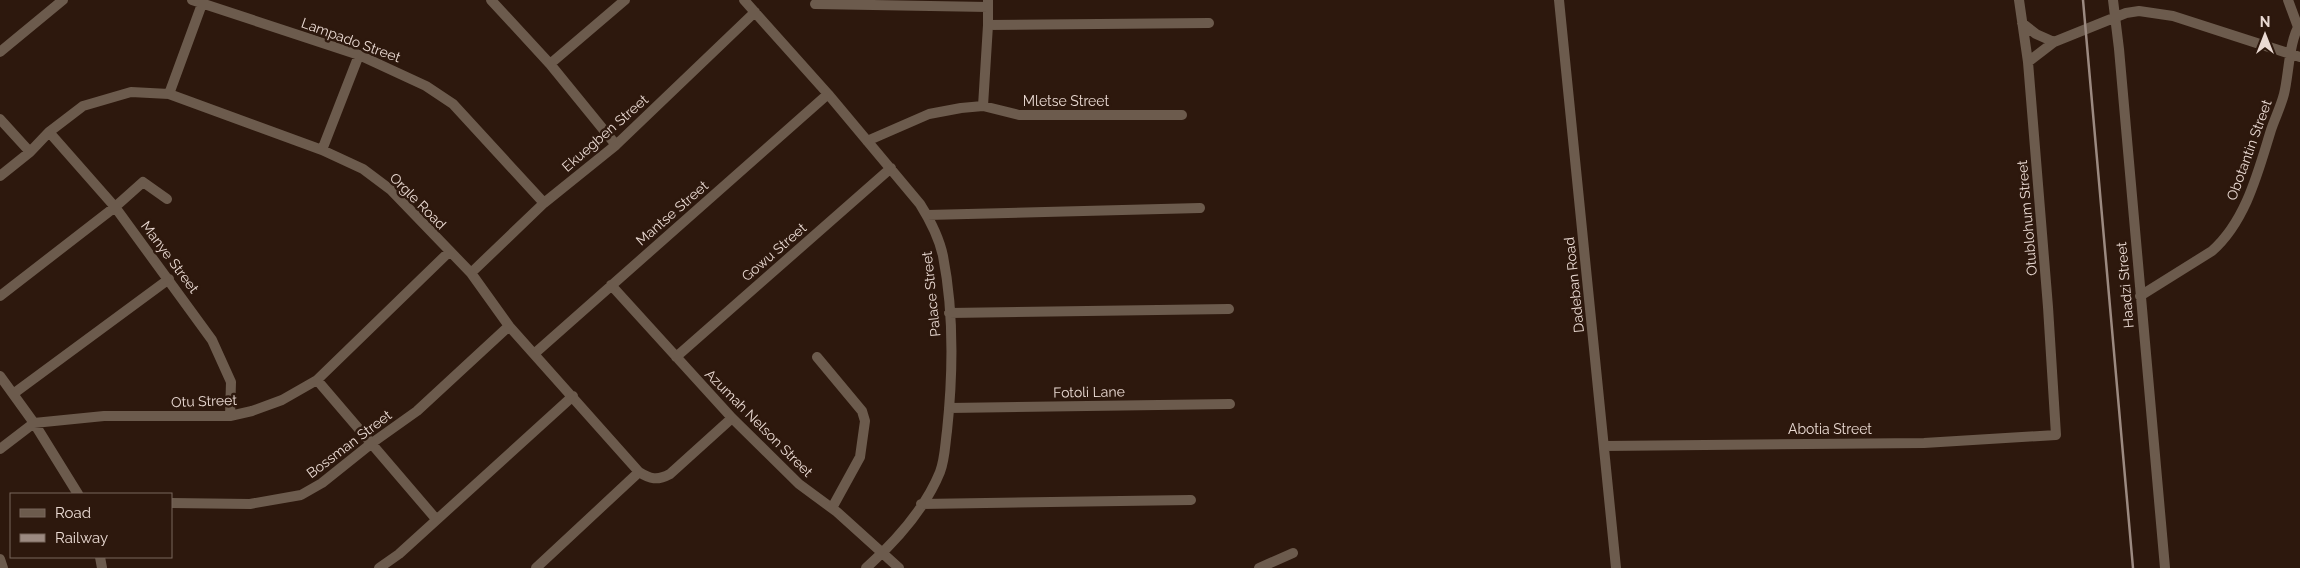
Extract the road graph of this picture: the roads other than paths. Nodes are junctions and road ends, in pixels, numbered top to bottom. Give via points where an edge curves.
1 (63, 0) edge
2 (192, 0) edge
3 (491, 0) edge
4 (625, 0) edge
5 (744, 0) edge
6 (1559, 0) edge
7 (2019, 0) edge
8 (2113, 0) edge
9 (2288, 0) edge
10 (202, 4) junction
11 (815, 4) dead end
12 (988, 4) edge
13 (755, 12) junction
14 (2114, 18) junction
15 (1209, 23) dead end
16 (2022, 23) junction
17 (988, 25) junction
18 (2299, 25) edge
19 (2054, 42) junction
20 (0, 52) edge
21 (359, 55) junction
22 (2296, 56) edge
23 (2028, 62) junction
24 (550, 64) junction
25 (169, 94) junction
26 (828, 94) junction
27 (983, 106) junction
28 (1182, 115) dead end
29 (0, 119) edge
30 (49, 132) junction
31 (867, 141) junction
32 (616, 145) junction
33 (322, 150) junction
34 (30, 152) junction
35 (891, 168) junction
36 (0, 176) edge
37 (167, 199) dead end
38 (544, 203) junction
39 (115, 208) junction
40 (1200, 208) dead end
41 (927, 215) junction
42 (449, 252) junction
43 (471, 273) junction
44 (169, 279) junction
45 (611, 285) junction
46 (0, 296) edge
47 (2140, 296) junction
48 (1228, 310) dead end
49 (949, 313) junction
50 (509, 326) junction
51 (534, 354) junction
52 (676, 357) junction
53 (817, 358) dead end
54 (0, 376) edge
55 (317, 380) junction
56 (13, 394) junction
57 (572, 396) junction
58 (1230, 404) dead end
59 (949, 408) junction
60 (230, 416) junction
61 (732, 418) junction
62 (34, 423) junction
63 (2056, 435) joint
64 (372, 443) junction
65 (1604, 446) junction
66 (0, 449) edge
67 (639, 472) junction
68 (77, 493) edge
69 (1192, 500) dead end
70 (172, 503) edge
71 (921, 504) junction
72 (832, 508) junction
73 (436, 519) junction
74 (883, 552) junction
75 (1293, 554) dead end
76 (379, 568) edge
77 (536, 568) edge
78 (866, 568) edge
79 (899, 568) edge
80 (1259, 568) edge
81 (1616, 568) edge
82 (2165, 568) edge

1 - 20 street
2 - 10 street, Lampado Street
3 - 24 street
4 - 24 street
5 - 13 street, Palace Street
6 - 65 street, Dadeban Road
7 - 16 street, Otublohum Street
8 - 14 street, Haadzi Street
9 - 18 street
10 - 21 street, Lampado Street
10 - 25 street
11 - 12 street
12 - 17 street
13 - 26 street, Palace Street
13 - 32 street, Ekuegben Street
14 - 19 street
14 - 22 street via 2133,12 2158,13
14 - 47 street, Haadzi Street
15 - 17 street
16 - 19 street
16 - 23 street, Otublohum Street
17 - 27 street
18 - 22 street, Obotantin Street
19 - 23 street
21 - 33 street
21 - 38 street, Lampado Street via 426,86 453,104
22 - 47 street, Obotantin Street via 2264,157 2240,214 2228,233 2212,252
23 - 63 street, Otublohum Street
24 - 32 street
25 - 30 street, Orgle Road via 131,92 83,106
25 - 33 street, Orgle Road
26 - 31 street, Palace Street
26 - 45 street, Mantse Street
27 - 28 street, Mletse Street via 1019,115
27 - 31 street, Mletse Street via 929,114
29 - 34 street
30 - 34 street, Orgle Road
30 - 39 street, Manye Street
31 - 35 street, Palace Street
32 - 38 street, Ekuegben Street
33 - 42 street, Orgle Road via 363,169 391,190
34 - 36 street, Orgle Road
35 - 41 street, Palace Street
35 - 52 street, Gowu Street
37 - 39 street via 143,182
38 - 43 street, Ekuegben Street
39 - 44 street, Manye Street
39 - 46 street
40 - 41 street
41 - 49 street, Palace Street via 942,253
42 - 43 street, Orgle Road
42 - 55 street, Otu Street
43 - 50 street, Orgle Road
44 - 56 street
44 - 60 street, Manye Street via 212,340 231,382
45 - 51 street, Mantse Street
45 - 52 street, Azumah Nelson Street
47 - 82 street, Haadzi Street
48 - 49 street
49 - 59 street, Palace Street
50 - 51 street, Orgle Road
50 - 64 street, Bossman Street via 418,411
51 - 57 street, Orgle Road
52 - 61 street, Azumah Nelson Street
53 - 72 street via 865,418 859,462
54 - 56 street
55 - 60 street, Otu Street via 282,400
55 - 64 street
56 - 62 street
57 - 67 street, Orgle Road
57 - 73 street
58 - 59 street, Fotoli Lane
59 - 71 street, Palace Street via 942,466
60 - 62 street, Otu Street via 104,416
61 - 67 street via 670,474 652,479
61 - 72 street, Azumah Nelson Street via 800,484
62 - 66 street
62 - 68 street
63 - 65 street, Abotia Street via 1924,443
64 - 70 street, Bossman Street via 322,483 301,495 250,504
64 - 73 street
65 - 81 street, Dadeban Road
67 - 77 street
69 - 71 street
71 - 74 street, Palace Street
72 - 74 street, Azumah Nelson Street
73 - 76 street
74 - 78 street, Palace Street
74 - 79 street, Azumah Nelson Street
75 - 80 street

